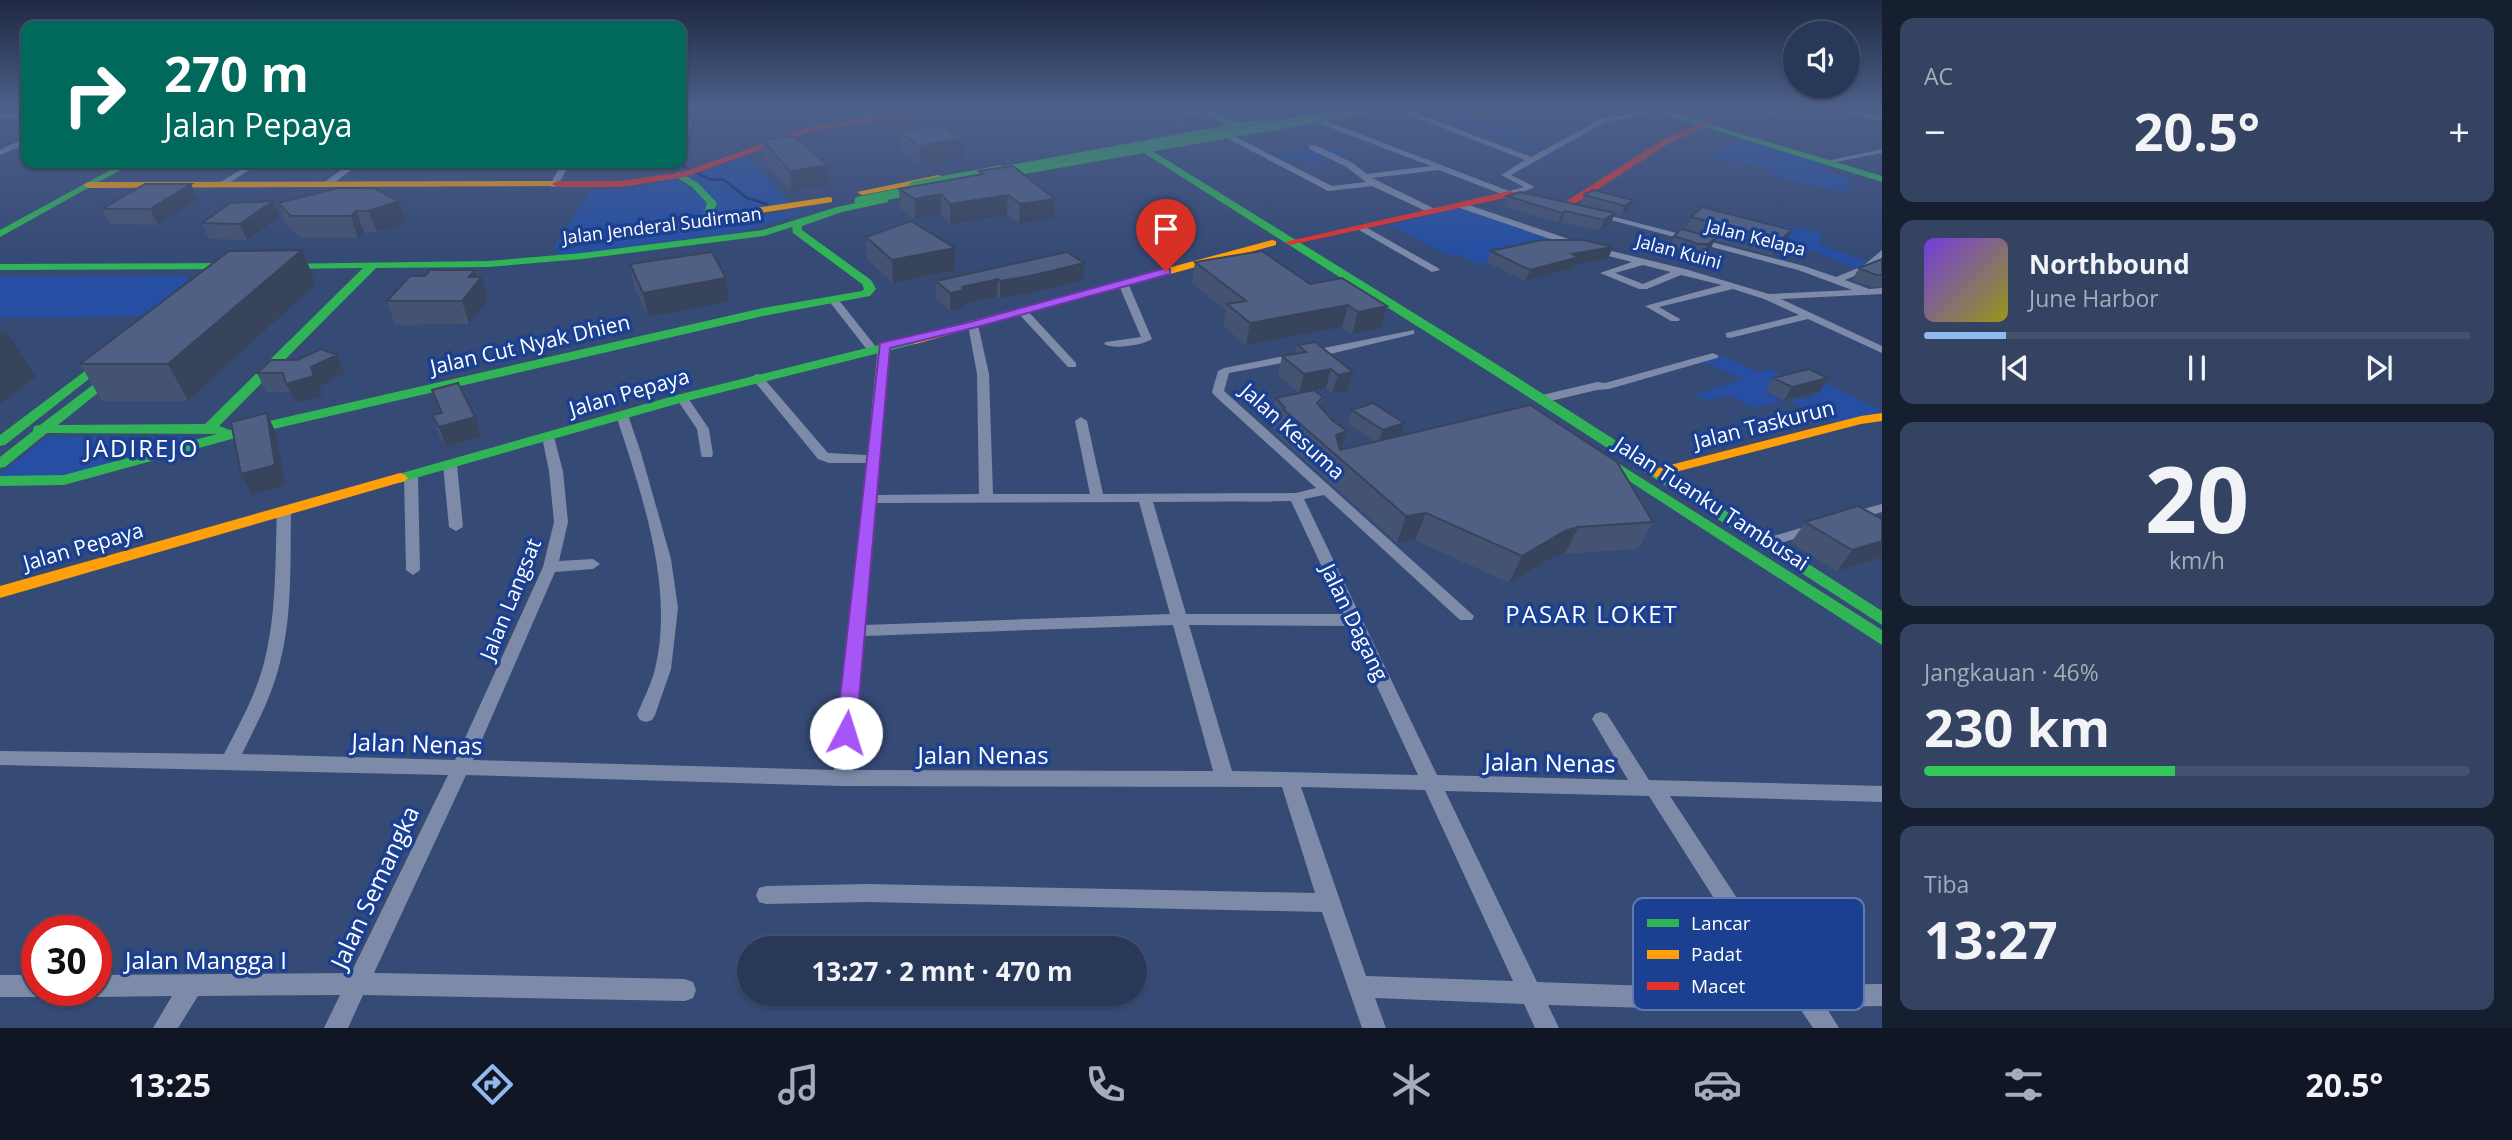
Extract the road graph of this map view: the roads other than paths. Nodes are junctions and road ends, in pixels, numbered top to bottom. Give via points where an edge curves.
1 (735, 155) edge
2 (1090, 155) edge
3 (1097, 155) edge
4 (1113, 155) edge
5 (1139, 155) edge
6 (1142, 155) edge
7 (1273, 155) edge
8 (1329, 155) edge
9 (1406, 155) edge
10 (1518, 155) edge
11 (1540, 155) edge
12 (1647, 155) edge
13 (1803, 155) edge
14 (1862, 155) edge
15 (1531, 160) junction
16 (1826, 162) junction
17 (112, 168) edge
18 (114, 168) edge
19 (248, 168) edge
20 (349, 168) edge
21 (563, 168) edge
22 (1438, 168) junction
23 (1016, 169) junction
24 (679, 175) junction
25 (1364, 177) junction
26 (1882, 179) edge
27 (1373, 183) junction
28 (88, 185) junction
29 (220, 185) junction
30 (326, 185) junction
31 (554, 185) junction
32 (1509, 194) junction
33 (1460, 205) junction
34 (815, 209) junction
35 (1432, 211) junction
36 (1591, 214) edge
37 (729, 217) junction
38 (802, 221) junction
39 (0, 225) edge
40 (688, 227) junction
41 (1362, 228) junction
42 (0, 233) edge
43 (764, 233) junction
44 (744, 234) junction
45 (1290, 242) junction
46 (1272, 243) junction
47 (816, 246) junction
48 (0, 252) edge
49 (1881, 253) edge
50 (256, 258) junction
51 (1645, 262) junction
52 (373, 265) junction
53 (226, 266) junction
54 (0, 267) edge
55 (1435, 270) dead end
56 (1682, 271) junction
57 (1837, 280) junction
58 (205, 282) edge
59 (226, 283) edge
60 (1123, 283) junction
61 (1732, 285) junction
62 (1882, 291) edge
63 (1869, 292) junction
64 (1768, 298) junction
65 (834, 301) junction
66 (1022, 311) junction
67 (1809, 316) junction
68 (1675, 319) dead end
69 (973, 325) junction
70 (1410, 332) junction
71 (1730, 335) dead end
72 (125, 344) edge
73 (1110, 344) dead end
74 (878, 347) junction
75 (1882, 350) edge
76 (1713, 356) dead end
77 (128, 361) edge
78 (1072, 365) dead end
79 (757, 377) junction
80 (682, 398) junction
81 (1542, 399) junction
82 (622, 415) junction
83 (1882, 417) edge
84 (1081, 421) dead end
85 (209, 428) junction
86 (16, 429) junction
87 (44, 429) junction
88 (236, 433) junction
89 (548, 438) junction
90 (0, 442) edge
91 (707, 454) dead end
92 (873, 459) junction
93 (0, 464) edge
94 (450, 465) junction
95 (1657, 473) junction
96 (411, 476) junction
97 (0, 481) edge
98 (1327, 490) junction
99 (986, 497) junction
100 (1097, 497) junction
101 (1145, 497) junction
102 (1296, 497) junction
103 (869, 499) junction
104 (1882, 508) edge
105 (284, 510) junction
106 (456, 527) dead end
107 (1765, 543) junction
108 (593, 564) dead end
109 (550, 567) junction
110 (413, 570) dead end
111 (0, 592) edge
112 (1466, 616) dead end
113 (1882, 618) edge
114 (1178, 619) junction
115 (1353, 620) junction
116 (856, 631) junction
117 (1882, 639) edge
118 (646, 715) dead end
119 (1601, 719) dead end
120 (0, 758) edge
121 (229, 761) junction
122 (460, 769) junction
123 (842, 778) junction
124 (1289, 779) junction
125 (1225, 780) junction
126 (1433, 784) junction
127 (1649, 789) junction
128 (1882, 794) edge
129 (766, 895) dead end
130 (1727, 898) edge
131 (1329, 903) junction
132 (357, 984) junction
133 (192, 985) junction
134 (0, 986) edge
135 (21, 986) edge
136 (112, 986) edge
137 (1360, 987) junction
138 (685, 990) dead end
139 (1531, 994) junction
140 (1864, 995) edge
141 (1882, 995) edge
142 (1633, 997) edge
143 (1811, 1010) edge
144 (165, 1028) edge
145 (336, 1028) edge
146 (1374, 1028) edge
147 (1547, 1028) edge
148 (1827, 1028) edge

1 - 24 main road
2 - 34 main road, bridge
3 - 23 main road, Jalan Jenderal Sudirman
4 - 34 main road, bridge
5 - 46 main road, Jalan Tuanku Tambusai
6 - 45 main road, Jalan Tuanku Tambusai
7 - 27 street via 1331,189
8 - 25 street
9 - 22 street
10 - 15 street
11 - 15 street
12 - 32 main road via 1571,209
13 - 16 main road
14 - 16 street
15 - 32 street via 1504,176 1530,188
16 - 26 main road
17 - 39 main road
18 - 28 main road
19 - 29 street
20 - 30 street
21 - 31 street
22 - 25 street
22 - 32 street
23 - 37 main road, Jalan Jenderal Sudirman
23 - 38 main road, Jalan Jenderal Sudirman
24 - 31 main road via 621,184
24 - 40 main road via 712,203 709,214
25 - 27 street
27 - 35 street
28 - 29 main road
28 - 42 main road
29 - 30 main road
30 - 31 main road
32 - 33 main road
33 - 35 main road
33 - 51 street, Jalan Kuini via 1580,246
34 - 37 main road
34 - 44 main road
35 - 41 main road
36 - 57 street, Jalan Kelapa
37 - 40 main road, Jalan Jenderal Sudirman
38 - 43 main road, Jalan Jenderal Sudirman
38 - 47 main road via 797,232
40 - 50 main road, Jalan Jenderal Sudirman via 526,250
41 - 45 main road
41 - 55 street
43 - 44 main road, Jalan Jenderal Sudirman
43 - 47 main road via 791,234
44 - 52 main road, Jalan Jenderal Sudirman via 553,259
45 - 81 main road, Jalan Tuanku Tambusai
46 - 60 main road, Jalan Pepaya
46 - 70 main road, Jalan Tuanku Tambusai
47 - 65 main road, Jalan Cut Nyak Dhien via 870,285 866,294
48 - 50 main road, Jalan Jenderal Sudirman
49 - 57 street via 1866,268
50 - 52 main road, Jalan Jenderal Sudirman
50 - 53 main road, Jalan Jenderal Sudirman
50 - 59 main road
51 - 56 street, Jalan Kuini
51 - 56 street via 1605,273 1643,286
52 - 85 main road
53 - 54 main road, Jalan Jenderal Sudirman
53 - 58 main road
56 - 61 street, Jalan Kuini
57 - 63 street, Jalan Kelapa
60 - 66 main road, Jalan Pepaya
60 - 73 street via 1147,339
61 - 64 street, Jalan Kuini
61 - 68 street via 1650,306
62 - 63 street
63 - 64 street
64 - 67 street, Jalan Kuini
65 - 74 street
65 - 88 main road, Jalan Cut Nyak Dhien via 763,312
66 - 69 main road, Jalan Pepaya
66 - 78 street
67 - 71 street
67 - 75 street, Jalan Kuini
69 - 74 main road, Jalan Pepaya
69 - 99 street via 983,374
70 - 98 street, Jalan Kesuma via 1224,371 1218,392
70 - 117 main road, Jalan Tuanku Tambusai
72 - 86 main road
74 - 79 main road, Jalan Pepaya
74 - 92 street
76 - 81 street via 1605,387
77 - 87 main road
79 - 80 main road, Jalan Pepaya
79 - 92 street via 823,456
80 - 82 main road, Jalan Pepaya
80 - 91 street via 703,429
81 - 95 main road, Jalan Tuanku Tambusai
82 - 89 main road, Jalan Pepaya
82 - 118 street via 664,559 670,608 663,669
83 - 95 main road, Jalan Taskurun
84 - 100 street
85 - 87 main road
85 - 88 main road
86 - 87 main road
86 - 90 main road
87 - 93 main road
88 - 97 main road, Jalan Cut Nyak Dhien via 64,480
89 - 94 main road, Jalan Pepaya
89 - 109 street, Jalan Langsat via 561,522
92 - 103 street
94 - 96 main road, Jalan Pepaya
94 - 106 street
95 - 107 main road, Jalan Tuanku Tambusai
96 - 105 main road, Jalan Pepaya
96 - 110 street
98 - 102 street
98 - 112 street, Jalan Kesuma
99 - 100 street
99 - 103 street
100 - 101 street
101 - 102 street
101 - 114 street
102 - 115 street, Jalan Dagang
103 - 116 street
104 - 107 street
105 - 111 main road, Jalan Pepaya
105 - 121 street via 280,617 270,668
107 - 113 main road, Jalan Tuanku Tambusai
108 - 109 street
109 - 122 street, Jalan Langsat
114 - 115 street
114 - 116 street
114 - 125 street
115 - 126 street, Jalan Dagang
116 - 123 street
119 - 127 street
120 - 121 street, Jalan Nenas
121 - 122 street, Jalan Nenas
122 - 123 street, Jalan Nenas
122 - 132 street, Jalan Semangka
123 - 125 street, Jalan Nenas
124 - 125 street, Jalan Nenas
124 - 126 street, Jalan Nenas
124 - 131 street
126 - 127 street, Jalan Nenas
126 - 139 street, Jalan Dagang
127 - 128 street, Jalan Nenas
127 - 130 street
129 - 131 street
131 - 137 street
132 - 133 street, Jalan Mangga I
132 - 138 street, Jalan Mangga I
132 - 145 street, Jalan Semangka
133 - 136 street, Jalan Mangga I
133 - 144 street
134 - 135 street
137 - 139 street
137 - 146 street
139 - 142 street
139 - 147 street, Jalan Dagang
140 - 141 street
143 - 148 street

